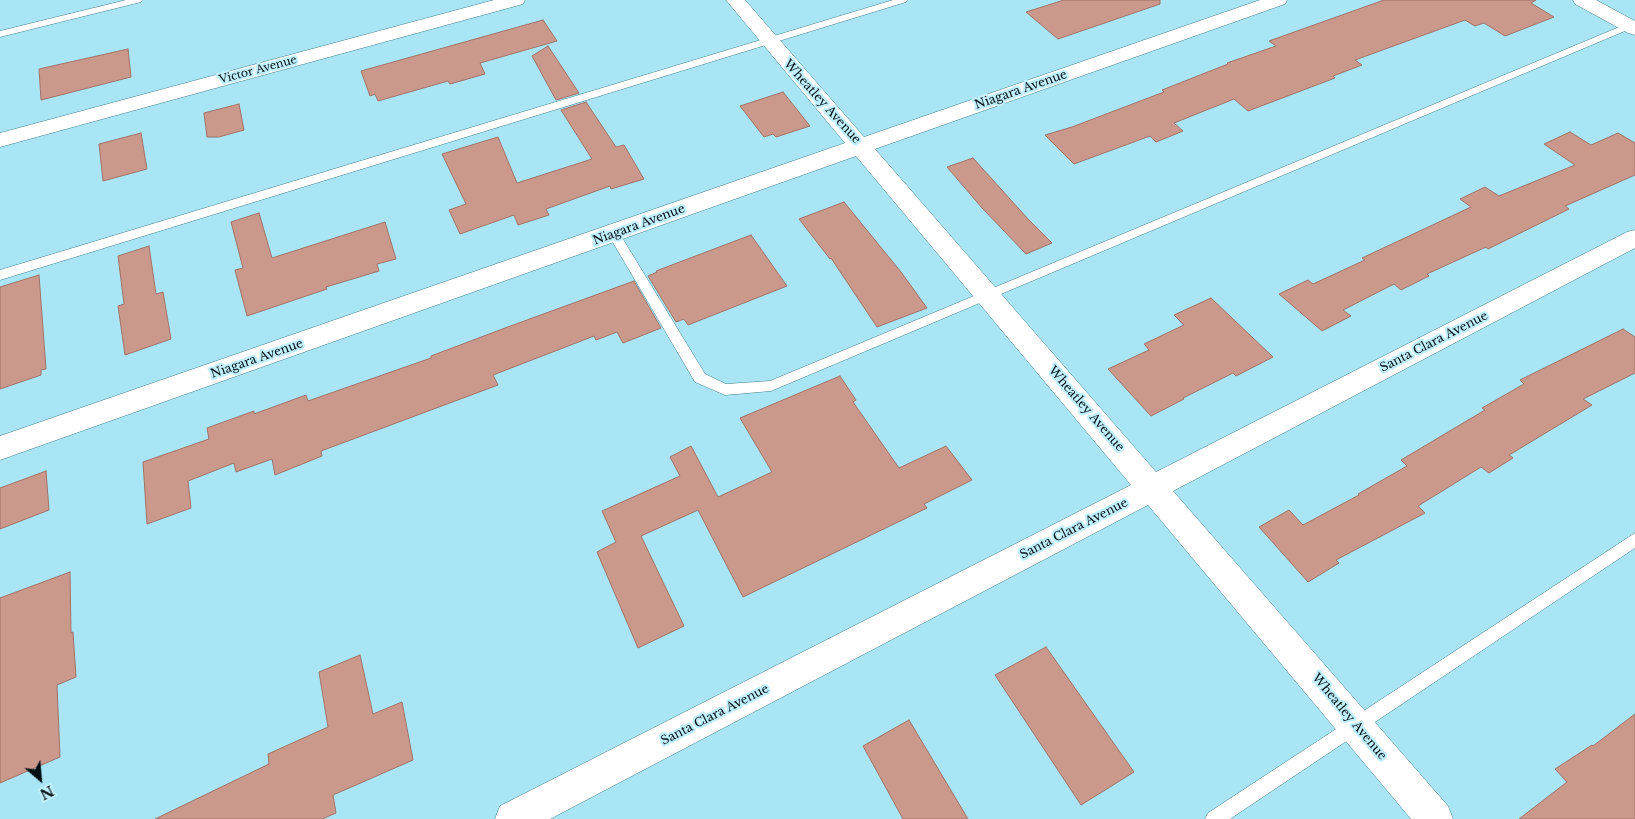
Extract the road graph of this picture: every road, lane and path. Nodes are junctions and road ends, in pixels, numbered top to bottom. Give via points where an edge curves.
1 (138, 0) edge
2 (516, 0) edge
3 (735, 0) edge
4 (903, 0) edge
5 (1278, 0) edge
6 (1582, 0) edge
7 (1632, 28) edge
8 (0, 34) edge
9 (768, 41) junction
10 (0, 140) edge
11 (861, 146) junction
12 (614, 234) junction
13 (1635, 238) edge
14 (0, 275) edge
15 (989, 295) junction
16 (0, 448) edge
17 (1154, 488) junction
18 (1635, 540) edge
19 (1356, 725) junction
20 (513, 819) edge
21 (1214, 819) edge
22 (1435, 819) edge

1 - 8 lane
2 - 10 street, Victor Avenue
3 - 9 street, Wheatley Avenue
4 - 9 lane
5 - 11 street, Niagara Avenue
6 - 7 street
7 - 15 lane
9 - 11 street, Wheatley Avenue
9 - 14 lane
11 - 12 street, Niagara Avenue
11 - 15 street, Wheatley Avenue
12 - 15 lane via 700,378 725,390 771,386
12 - 16 street, Niagara Avenue
13 - 17 street, Santa Clara Avenue
15 - 17 street, Wheatley Avenue
17 - 19 street, Wheatley Avenue
17 - 20 street, Santa Clara Avenue
18 - 19 lane
19 - 21 lane
19 - 22 street, Wheatley Avenue

